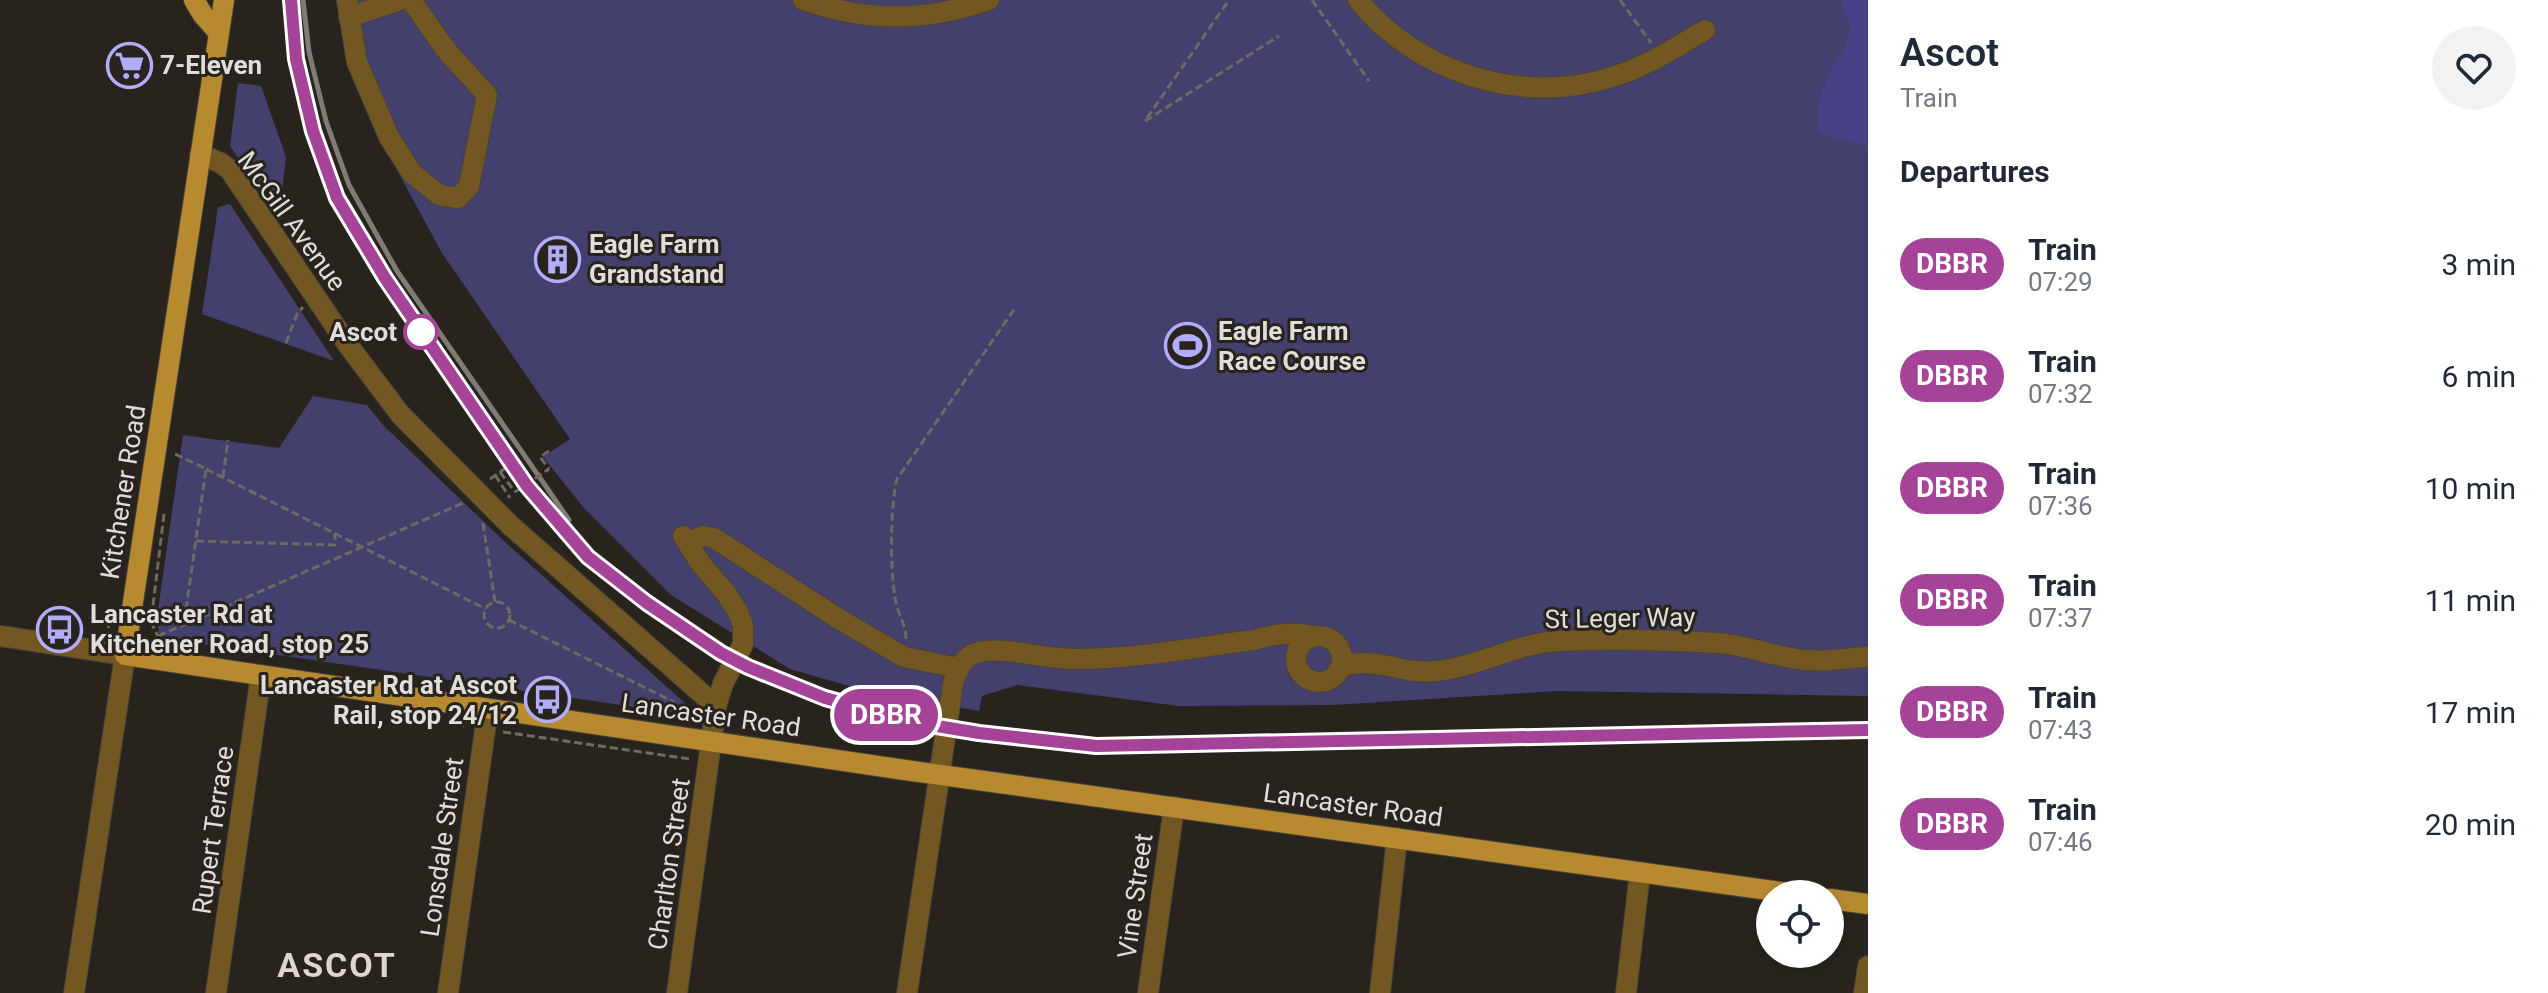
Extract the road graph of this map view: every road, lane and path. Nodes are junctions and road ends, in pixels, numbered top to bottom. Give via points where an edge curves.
1 (194, 0) edge
2 (224, 0) edge
3 (400, 0) edge
4 (411, 0) edge
5 (803, 0) edge
6 (989, 0) edge
7 (1229, 0) edge
8 (1312, 0) edge
9 (1358, 0) edge
10 (1620, 0) edge
11 (348, 8) edge
12 (1705, 30) dead end
13 (218, 32) junction
14 (1279, 36) dead end
15 (1660, 56) junction
16 (1369, 81) dead end
17 (200, 154) junction
18 (303, 307) dead end
19 (1015, 308) dead end
20 (286, 343) dead end
21 (228, 440) dead end
22 (549, 451) dead end
23 (175, 454) dead end
24 (507, 467) dead end
25 (206, 469) junction
26 (500, 472) junction
27 (223, 477) junction
28 (488, 480) dead end
29 (465, 502) dead end
30 (166, 516) dead end
31 (482, 517) dead end
32 (335, 533) junction
33 (196, 541) junction
34 (362, 547) junction
35 (495, 602) junction
36 (486, 609) junction
37 (509, 620) junction
38 (184, 623) junction
39 (0, 636) edge
40 (1313, 636) junction
41 (1254, 640) junction
42 (906, 647) dead end
43 (125, 655) junction
44 (1340, 657) junction
45 (1868, 657) edge
46 (1296, 660) junction
47 (959, 668) junction
48 (261, 675) junction
49 (684, 698) dead end
50 (674, 702) junction
51 (716, 706) junction
52 (488, 709) junction
53 (673, 715) dead end
54 (449, 724) dead end
55 (470, 727) dead end
56 (499, 731) dead end
57 (713, 742) junction
58 (690, 759) dead end
59 (941, 775) junction
60 (1174, 807) junction
61 (1397, 838) junction
62 (1640, 872) junction
63 (1756, 888) edge
64 (1844, 901) edge
65 (1868, 904) edge
66 (1868, 966) edge
67 (74, 993) edge
68 (216, 993) edge
69 (448, 993) edge
70 (677, 993) edge
71 (907, 993) edge
72 (1148, 993) edge
73 (1380, 993) edge
74 (1626, 993) edge
75 (1864, 993) edge

1 - 13 main road
2 - 13 main road, Kitchener Road
3 - 11 street
4 - 11 street via 487,95 469,186 458,198 439,195 412,173 389,137 357,62
5 - 6 street via 839,12 892,18
7 - 14 path via 1145,121
8 - 16 path
9 - 15 street via 1397,40 1425,58 1494,82 1581,85
10 - 15 path
12 - 15 street
13 - 17 main road, Kitchener Road
17 - 43 main road, Kitchener Road
17 - 51 street, McGill Avenue via 230,170 400,414 510,525
18 - 20 path
19 - 42 path via 897,479 891,502 893,581
21 - 27 path
22 - 26 path, bridge via 540,457 549,469 515,492
23 - 25 path
24 - 26 path
25 - 27 path
25 - 33 path
26 - 28 path
27 - 32 path
29 - 34 path
30 - 38 path via 151,622 158,636
31 - 35 path
32 - 33 path via 335,545
32 - 34 path
33 - 38 path
34 - 36 path
34 - 38 path
35 - 36 path
35 - 37 path via 507,606
36 - 37 path via 492,627
37 - 50 path
39 - 43 street, Lancaster Road
40 - 41 street via 1293,633
40 - 44 street via 1328,638
40 - 46 street via 1300,645
41 - 46 street
41 - 47 street via 1081,659 982,652
43 - 48 main road, Lancaster Road
43 - 67 street, Kitchener Road
44 - 45 street, St Leger Way via 1433,671 1559,641 1718,643 1809,661
44 - 46 street via 1330,679 1315,682 1301,674
47 - 51 street via 904,657 703,536 685,539 743,625 743,644
47 - 59 street
48 - 52 main road, Lancaster Road
48 - 68 street, Rupert Terrace
49 - 50 path
50 - 53 path
51 - 57 street
52 - 57 main road, Lancaster Road
52 - 69 street, Lonsdale Street
54 - 55 path
56 - 58 path
57 - 59 main road, Lancaster Road
57 - 70 street, Charlton Street
59 - 60 main road, Lancaster Road
59 - 71 street
60 - 61 main road, Lancaster Road
60 - 72 street, Vine Street
61 - 62 main road, Lancaster Road
61 - 73 street
62 - 63 main road, Lancaster Road
62 - 74 street
64 - 65 main road
66 - 75 street

